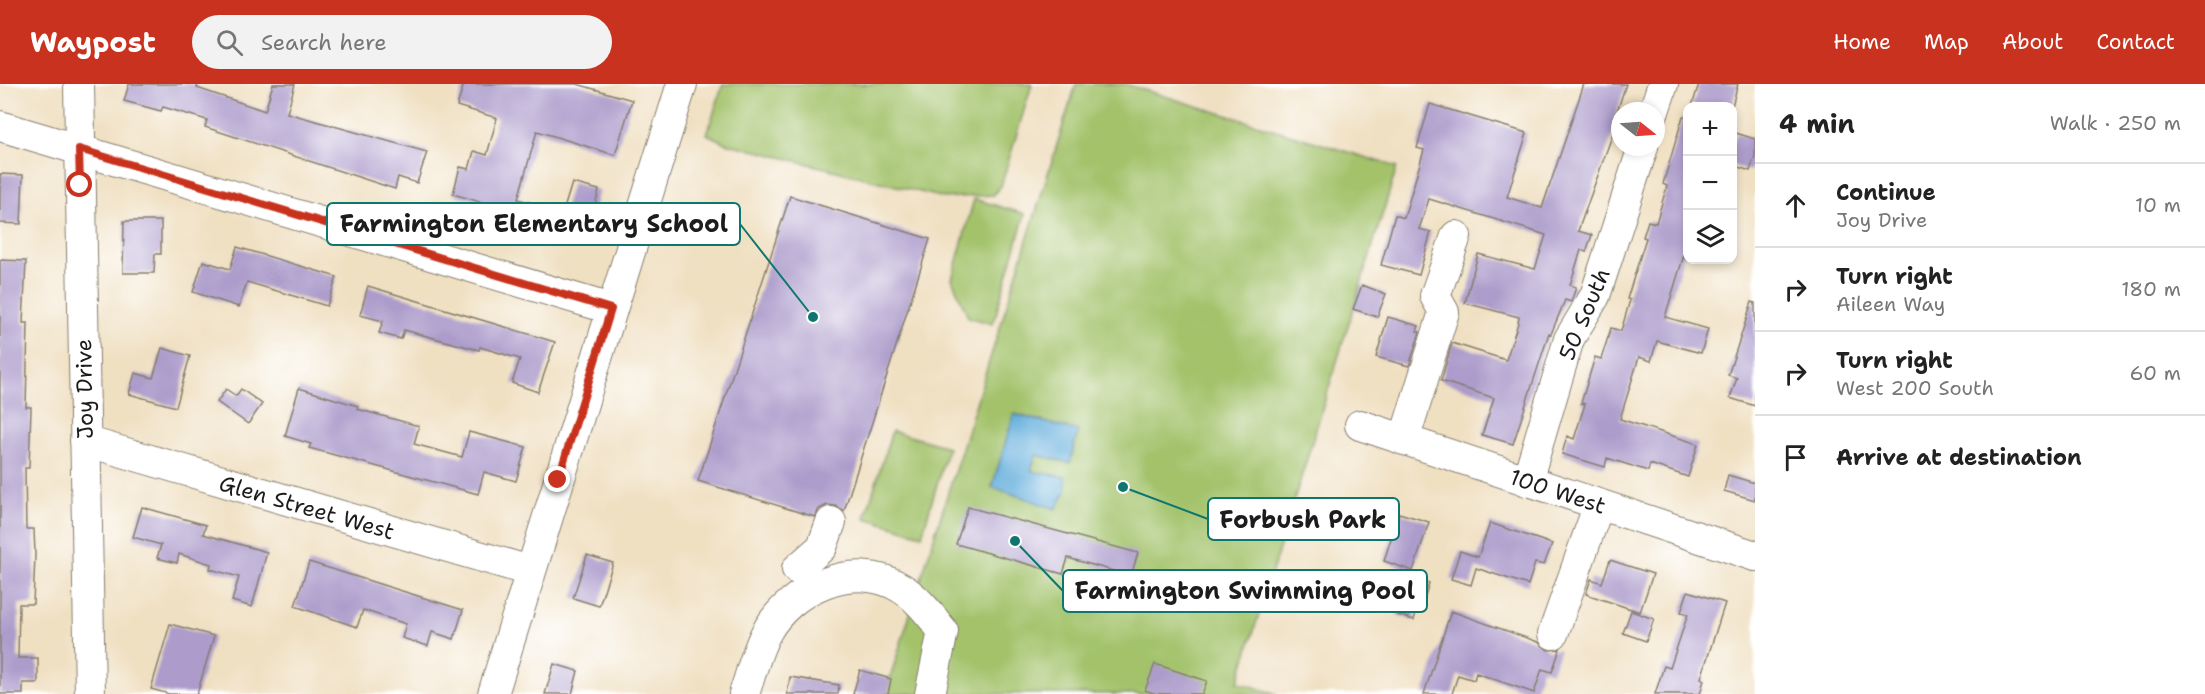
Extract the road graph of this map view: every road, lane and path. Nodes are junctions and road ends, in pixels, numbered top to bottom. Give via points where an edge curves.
1 (79, 84) edge
2 (682, 84) edge
3 (1663, 84) edge
4 (1657, 102) edge
5 (0, 126) edge
6 (79, 149) junction
7 (1640, 156) edge
8 (1456, 236) dead end
9 (611, 309) junction
10 (1360, 425) dead end
11 (1404, 440) junction
12 (85, 441) junction
13 (1527, 481) junction
14 (1599, 504) junction
15 (831, 522) dead end
16 (1755, 556) edge
17 (796, 569) dead end
18 (530, 572) junction
19 (1553, 634) dead end
20 (90, 694) edge
21 (493, 694) edge
22 (744, 694) edge
23 (930, 694) edge

1 - 6 street, Joy Drive
2 - 9 street
3 - 4 street
5 - 6 street
6 - 9 street
6 - 12 street, Joy Drive
7 - 13 street, 50 South via 1595,297 1569,339
8 - 11 street via 1435,296 1444,312
9 - 18 street
10 - 11 street, 100 West
11 - 13 street, 100 West
12 - 18 street, Glen Street West
12 - 20 street, Joy Drive
13 - 14 street, 100 West
14 - 16 street, 100 West
14 - 19 street
15 - 17 street via 822,547
18 - 21 street
22 - 23 street via 766,634 791,603 812,588 862,575 901,588 943,631

